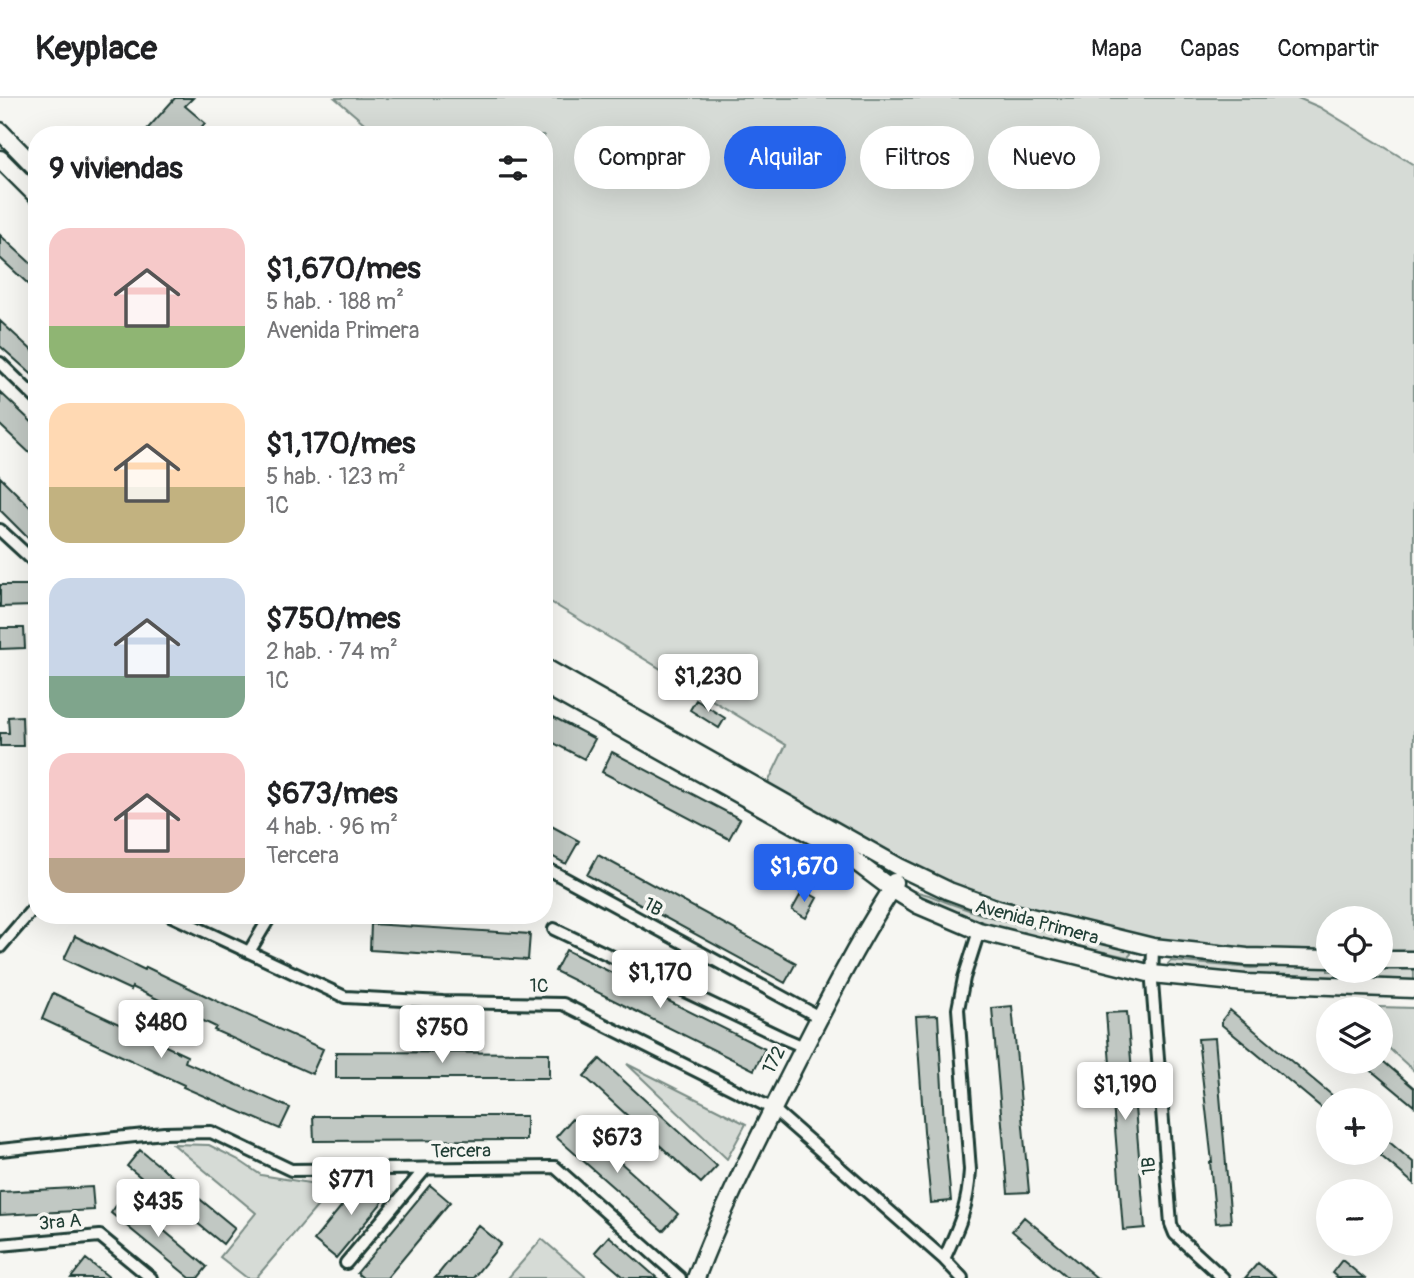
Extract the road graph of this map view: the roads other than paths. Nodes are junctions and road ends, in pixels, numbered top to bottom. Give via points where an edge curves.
1 (0, 131) edge
2 (0, 159) edge
3 (28, 160) edge
4 (28, 187) edge
5 (0, 363) edge
6 (28, 389) edge
7 (0, 530) edge
8 (28, 556) edge
9 (553, 672) edge
10 (553, 690) edge
11 (900, 867) junction
12 (553, 872) edge
13 (891, 890) junction
14 (28, 914) edge
15 (189, 924) edge
16 (266, 924) edge
17 (554, 929) dead end
18 (979, 930) junction
19 (0, 947) edge
20 (1153, 947) junction
21 (249, 952) junction
22 (1316, 959) edge
23 (1393, 960) edge
24 (1414, 960) edge
25 (1152, 974) junction
26 (1414, 989) edge
27 (819, 1017) junction
28 (804, 1046) junction
29 (773, 1109) junction
30 (0, 1150) edge
31 (425, 1169) junction
32 (0, 1245) edge
33 (944, 1259) junction
34 (346, 1264) dead end
35 (151, 1278) edge
36 (680, 1278) edge
37 (695, 1278) edge
38 (962, 1278) edge
39 (1223, 1278) edge

1 - 3 street
2 - 4 street
5 - 6 street
7 - 8 street
9 - 11 street, Avenida Primera
10 - 13 street, Avenida Primera via 844,853
11 - 13 street, 172
11 - 20 street, Avenida Primera via 998,909
12 - 27 street, 1B
13 - 18 street, Avenida Primera
13 - 27 street, 172
14 - 19 street
15 - 21 street, 1C
16 - 21 street
17 - 28 street
18 - 25 street, Avenida Primera
18 - 33 street via 958,1009 969,1195
20 - 22 street, Avenida Primera
20 - 25 street, 1B
21 - 29 street, 1C via 345,997 563,1004
23 - 24 street
25 - 26 street, Avenida Primera
25 - 39 street, 1B via 1171,1224 1175,1234
27 - 28 street, 172
28 - 29 street, 172
29 - 33 street, 1C
29 - 37 street, 172
30 - 31 street, Tercera via 211,1132 291,1170
31 - 34 street
31 - 36 street, Tercera via 555,1167
32 - 35 street, 3ra A via 100,1236
33 - 38 street, 1C

